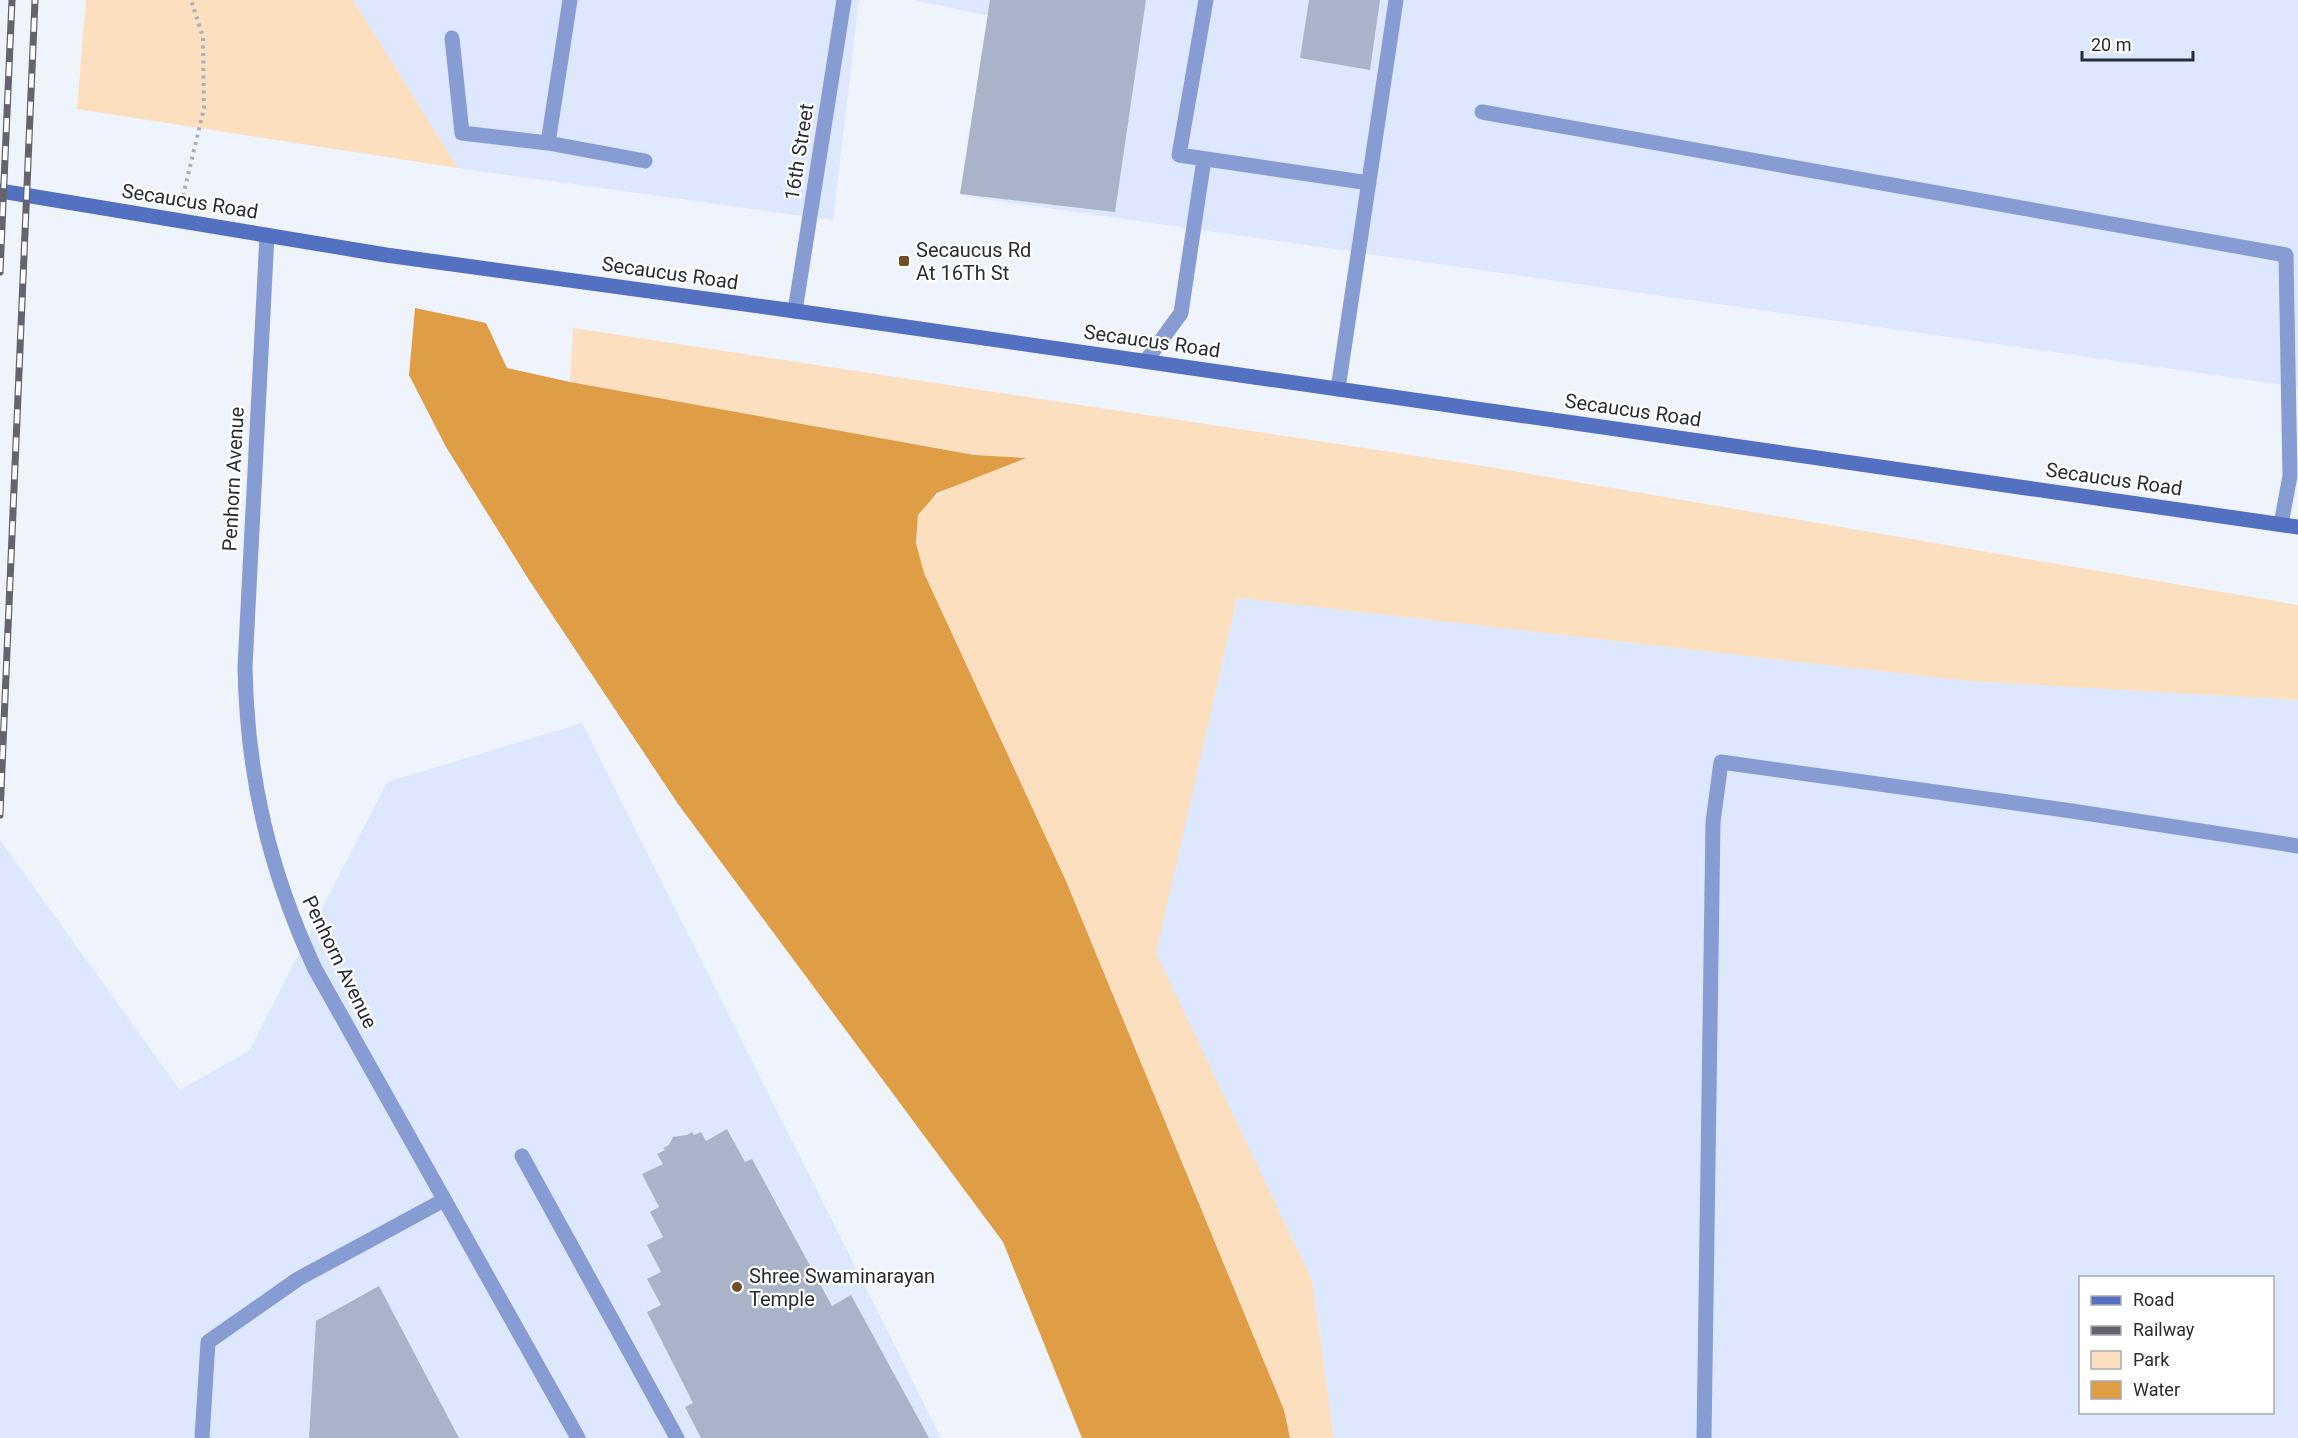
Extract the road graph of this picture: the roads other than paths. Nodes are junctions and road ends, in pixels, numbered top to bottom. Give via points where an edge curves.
1 (570, 0) edge
2 (844, 0) edge
3 (1206, 0) edge
4 (1396, 0) edge
5 (452, 38) dead end
6 (1482, 112) dead end
7 (548, 143) junction
8 (1204, 159) junction
9 (645, 161) dead end
10 (1369, 183) junction
11 (0, 191) edge
12 (267, 236) junction
13 (795, 311) junction
14 (1146, 361) junction
15 (1338, 389) junction
16 (2281, 524) junction
17 (2298, 526) edge
18 (2298, 846) edge
19 (522, 1156) dead end
20 (444, 1200) junction
21 (202, 1438) edge
22 (578, 1438) edge
23 (677, 1438) edge
24 (1704, 1438) edge

1 - 7 street
2 - 13 street, 16th Street
3 - 8 street via 1179,156
4 - 10 street
5 - 7 street via 462,133
6 - 16 street via 2286,255 2290,476
7 - 9 street
8 - 10 street
8 - 14 street via 1181,314
10 - 15 street
11 - 12 main road, Secaucus Road
12 - 13 main road, Secaucus Road
12 - 20 street, Penhorn Avenue via 245,667 256,792 279,883 302,941
13 - 14 main road, Secaucus Road
14 - 15 main road, Secaucus Road
15 - 16 main road, Secaucus Road
16 - 17 main road, Secaucus Road
18 - 24 street via 1721,762 1713,822
19 - 23 street
20 - 21 street via 298,1279 208,1342
20 - 22 street, Penhorn Avenue

